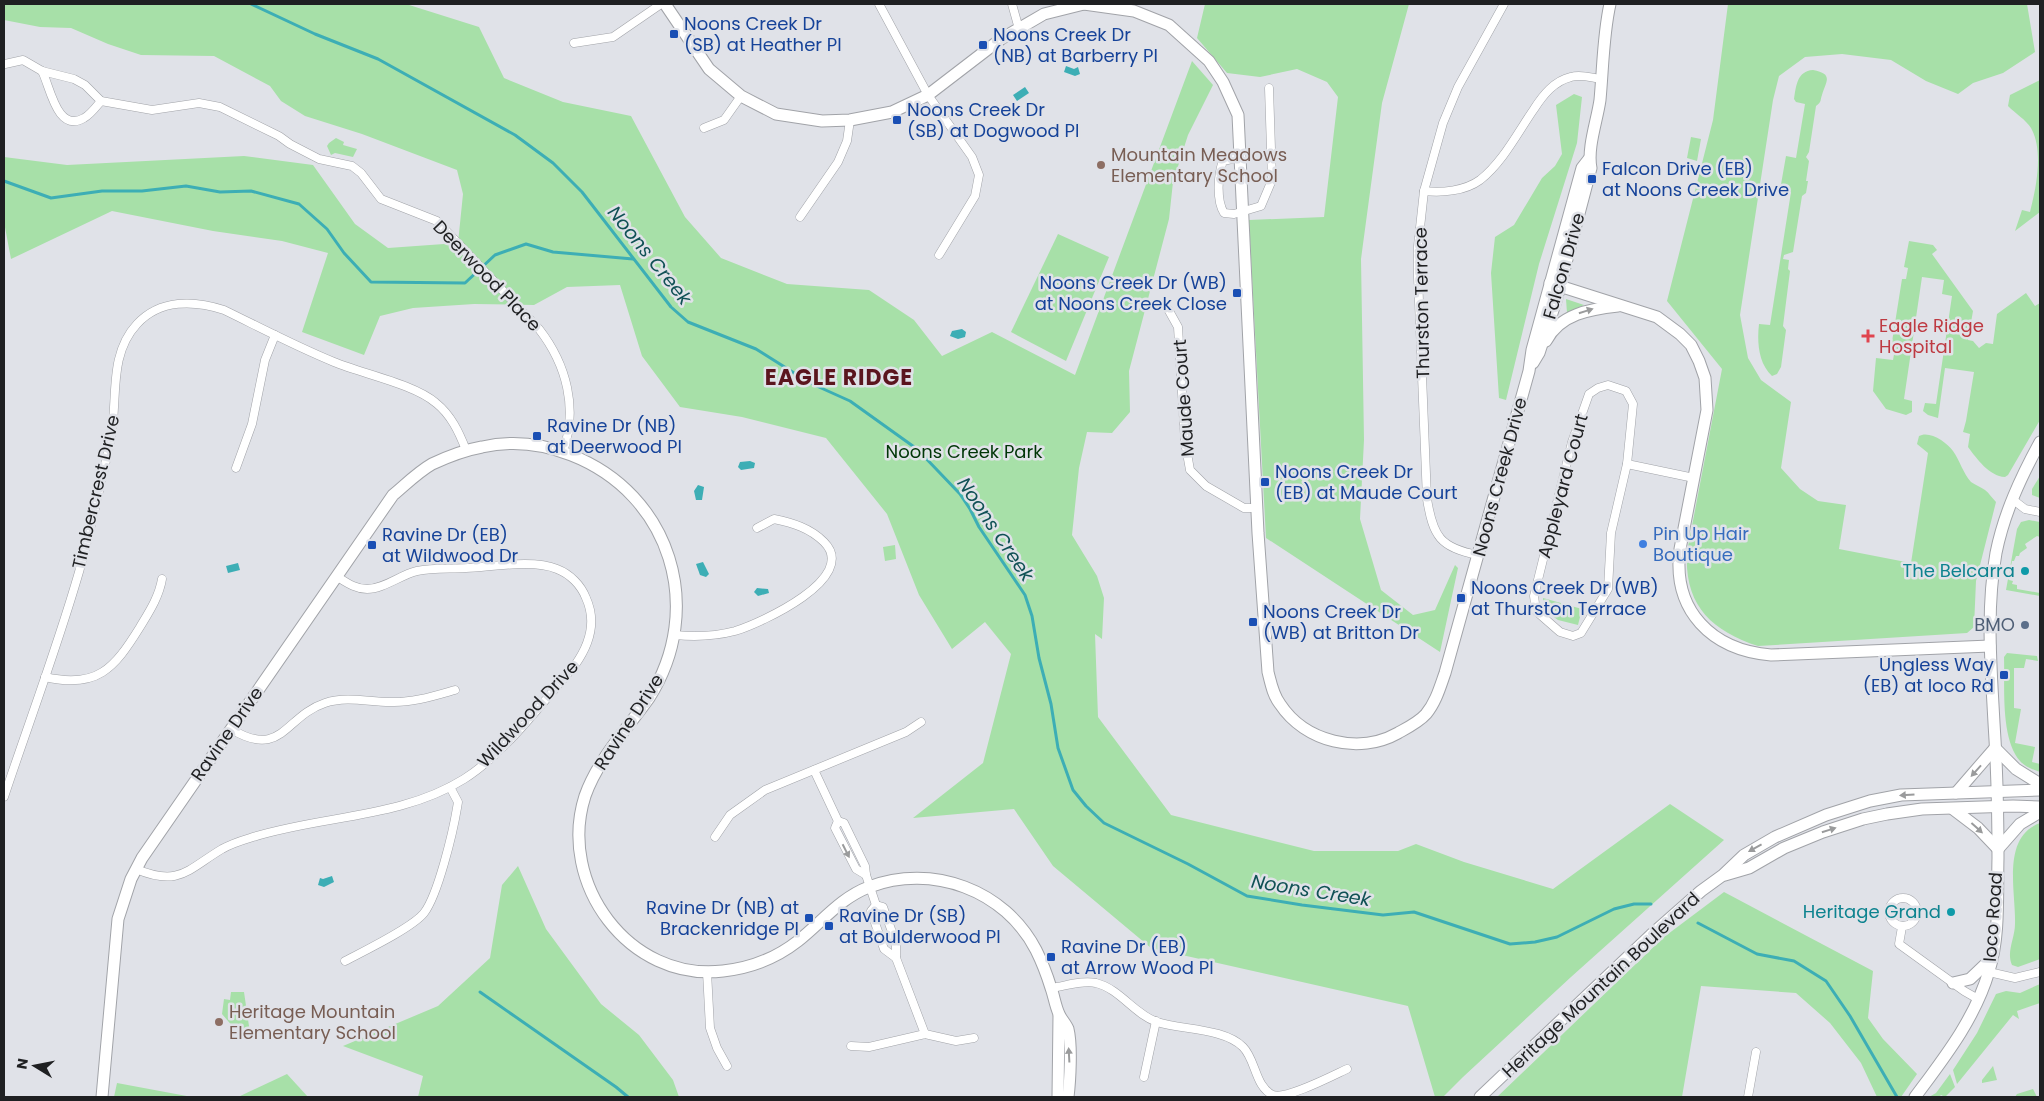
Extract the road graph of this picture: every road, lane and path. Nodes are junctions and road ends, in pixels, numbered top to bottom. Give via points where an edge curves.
1 (661, 4) edge
2 (666, 4) edge
3 (879, 4) edge
4 (1012, 4) edge
5 (1084, 4) edge
6 (1504, 4) edge
7 (1610, 4) edge
8 (1135, 7) edge
9 (1018, 29) junction
10 (574, 43) dead end
11 (5, 64) edge
12 (42, 71) junction
13 (1602, 79) junction
14 (1269, 88) dead end
15 (928, 95) junction
16 (741, 96) junction
17 (101, 101) junction
18 (850, 120) junction
19 (704, 128) dead end
20 (1241, 157) junction
21 (1424, 191) junction
22 (1243, 211) junction
23 (800, 217) dead end
24 (939, 255) dead end
25 (1555, 285) junction
26 (1621, 305) junction
27 (1168, 309) dead end
28 (275, 336) junction
29 (1539, 353) junction
30 (1529, 372) junction
31 (2040, 442) edge
32 (466, 450) junction
33 (563, 452) junction
34 (1627, 464) junction
35 (236, 468) dead end
36 (1694, 478) junction
37 (2012, 499) junction
38 (1257, 508) junction
39 (2040, 512) edge
40 (756, 528) dead end
41 (1478, 555) junction
42 (336, 576) junction
43 (162, 579) dead end
44 (675, 634) junction
45 (1990, 646) junction
46 (45, 677) junction
47 (455, 690) dead end
48 (921, 722) dead end
49 (231, 729) junction
50 (1995, 748) junction
51 (814, 770) junction
52 (2040, 784) edge
53 (450, 787) junction
54 (2040, 790) edge
55 (1998, 791) junction
56 (1956, 793) junction
57 (4, 798) edge
58 (1998, 807) junction
59 (2040, 807) edge
60 (1953, 809) junction
61 (2040, 812) edge
62 (715, 837) dead end
63 (1998, 850) junction
64 (136, 869) junction
65 (1723, 875) junction
66 (870, 886) junction
67 (876, 905) junction
68 (1902, 927) dead end
69 (896, 958) junction
70 (1992, 958) junction
71 (345, 962) dead end
72 (707, 972) junction
73 (1989, 972) junction
74 (2040, 972) edge
75 (1953, 983) junction
76 (1052, 988) junction
77 (1978, 999) junction
78 (1059, 1014) junction
79 (1156, 1021) junction
80 (925, 1034) junction
81 (974, 1038) dead end
82 (852, 1046) dead end
83 (1756, 1052) dead end
84 (727, 1066) dead end
85 (1347, 1069) dead end
86 (1144, 1077) dead end
87 (1265, 1088) junction
88 (1259, 1096) edge
89 (102, 1097) edge
90 (1058, 1097) edge
91 (1068, 1097) edge
92 (1480, 1097) edge
93 (1748, 1097) edge
94 (1915, 1097) edge

1 - 10 street via 613,37
2 - 16 street, Noons Creek Drive via 709,69
3 - 15 street
4 - 9 street
5 - 8 street, Noons Creek Drive
5 - 9 street, Noons Creek Drive via 1044,14
6 - 21 street, Thurston Terrace via 1458,87 1443,122
7 - 13 street, Falcon Drive via 1605,24
8 - 20 street, Noons Creek Drive via 1169,25 1209,61 1238,115
9 - 15 street, Noons Creek Drive
11 - 12 street via 23,60
12 - 17 street via 85,84
12 - 17 street via 53,102 66,118 84,119
13 - 21 street via 1578,76 1559,82 1543,95 1499,159 1480,180 1444,192
13 - 25 street, Falcon Drive via 1589,159 1582,168
14 - 22 street via 1272,180 1261,206
15 - 18 street, Noons Creek Drive via 892,112
15 - 24 street via 972,157 979,175 975,196
16 - 18 street, Noons Creek Drive via 776,114
16 - 19 street via 724,120
17 - 33 street, Deerwood Place via 152,110 199,103 220,108 280,136 319,159 352,166 381,199 437,221 546,338 567,384 570,416
18 - 23 street via 847,141 838,162
20 - 22 street, Noons Creek Drive
20 - 22 street via 1223,161 1220,206 1224,213
21 - 41 street, Thurston Terrace via 1418,277 1427,499 1433,525 1441,540 1455,549
22 - 38 street, Noons Creek Drive
25 - 26 street
25 - 29 street, Falcon Drive
25 - 30 street, Noons Creek Drive via 1532,350
29 -> 26 street via 1548,336 1568,318 1588,309
26 - 36 street via 1669,324 1691,345 1699,361 1705,378 1706,410
27 - 38 street, Maude Court via 1178,327 1185,442 1190,470 1206,486 1244,508
28 - 32 street, Timbercrest Drive via 429,397 452,420
28 - 35 street via 265,360 252,424
28 - 46 street, Timbercrest Drive via 224,310 186,302 149,314 137,323 125,340 117,363 110,440 79,570
29 - 30 street, Falcon Drive
30 - 41 street, Noons Creek Drive
31 - 37 street, Ioco Road
32 - 33 street, Ravine Drive via 520,444
32 - 42 street, Ravine Drive via 431,465 393,495
33 - 44 street, Ravine Drive via 613,477 654,524 667,553 675,584
34 - 34 street, Appleyard Court via 1633,404 1626,391 1608,385 1598,388 1589,394 1572,442 1534,596 1536,612 1560,632 1573,636 1581,632 1608,589 1611,533
34 - 36 street
36 - 45 street via 1678,572 1692,612 1716,638 1740,650 1771,655
37 - 39 street via 2025,509
37 - 45 street, Ioco Road via 1994,567
38 - 41 street, Noons Creek Drive via 1265,647 1273,691 1296,723 1315,735 1337,742 1364,745 1378,742 1426,715 1445,673
40 - 44 street via 774,519 808,529 830,550 830,570 810,592 755,624 717,635
42 - 49 street, Ravine Drive
42 - 53 street, Wildwood Drive via 352,586 367,589 424,570 539,566 558,570 583,590 592,625 582,654 507,743 479,768
43 - 46 street via 143,623 113,665 99,675 85,679 71,681
44 - 72 street, Ravine Drive via 657,686 592,780 581,814 579,852 592,897 624,938 658,960 680,968
45 - 50 street, Ioco Road
46 - 57 street, Timbercrest Drive
47 - 49 street via 399,702 352,699 325,703 306,713 281,734 265,740 246,737
48 - 51 street via 906,732
49 - 64 street, Ravine Drive
50 - 52 street
50 - 55 street, Ioco Road
50 -> 56 street
51 - 62 street via 765,790 730,815
51 - 66 street via 838,821 844,823 865,866
53 - 64 street, Wildwood Drive via 401,806 251,838 223,849 178,875 159,877
53 - 71 street via 458,808 430,903 418,919
54 - 55 street
55 - 56 street, Heritage Mountain Boulevard
55 - 58 street, Ioco Road
56 -> 65 street, Heritage Mountain Boulevard via 1901,795 1826,815 1775,837 1744,855
58 - 59 street
58 - 60 street, Heritage Mountain Boulevard
58 - 63 street, Ioco Road
60 -> 63 street via 1978,828
65 -> 60 street, Heritage Mountain Boulevard via 1749,868 1784,848 1863,819 1922,809
61 - 63 street via 2020,824
63 - 70 street, Ioco Road
64 - 89 street, Ravine Drive via 118,919
65 - 92 street, Heritage Mountain Boulevard via 1651,935
66 - 67 street
66 - 72 street, Ravine Drive via 838,904 798,941 775,957 746,967
66 - 76 street, Ravine Drive via 900,879 930,878 980,894 1003,908 1027,934
67 - 69 street via 883,907 896,943
67 - 69 street via 871,911 884,949
68 - 75 street via 1899,944
69 - 80 street
70 - 73 street, Ioco Road
70 - 75 street via 1970,979
72 - 84 street via 710,1028
73 - 74 street via 2015,978
73 - 77 street, Ioco Road
75 - 77 street
76 - 78 street, Ravine Drive
76 - 79 street via 1091,982 1103,985
77 - 94 street, Ioco Road via 1957,1040
78 - 90 street, Ravine Drive
91 -> 78 street, Ravine Drive via 1068,1029
79 - 86 street
79 - 87 street via 1235,1041 1244,1047 1253,1061
80 - 81 street via 956,1041
80 - 82 street via 869,1047
83 - 93 street
85 - 87 street via 1280,1096
87 - 88 street

